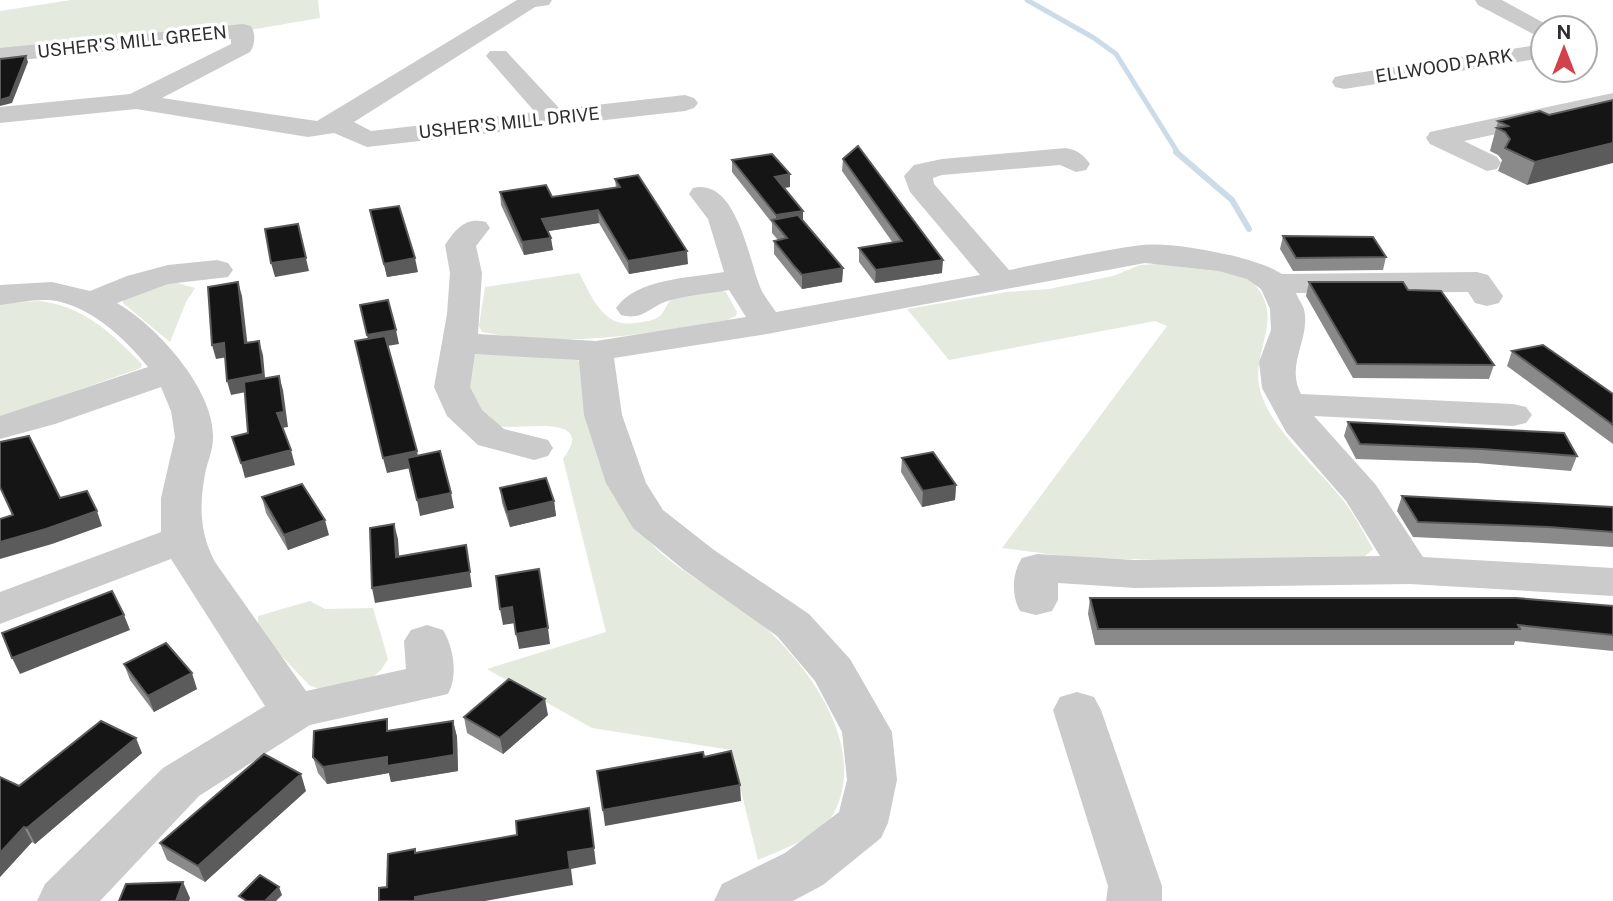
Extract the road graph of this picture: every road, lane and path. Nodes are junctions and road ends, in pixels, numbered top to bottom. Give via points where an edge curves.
1 (541, 0) edge
2 (1486, 0) edge
3 (1529, 23) edge
4 (1529, 53) edge
5 (0, 55) edge
6 (474, 71) dead end
7 (1344, 82) dead end
8 (136, 101) junction
9 (1613, 101) edge
10 (685, 103) dead end
11 (0, 115) edge
12 (553, 117) junction
13 (335, 123) junction
14 (1487, 163) dead end
15 (1076, 164) dead end
16 (703, 194) dead end
17 (475, 228) dead end
18 (217, 270) dead end
19 (741, 278) junction
20 (1003, 282) junction
21 (1275, 284) junction
22 (0, 295) edge
23 (1487, 296) dead end
24 (92, 302) junction
25 (633, 308) dead end
26 (767, 324) junction
27 (458, 343) junction
28 (596, 351) junction
29 (169, 372) junction
30 (1289, 404) junction
31 (1513, 415) dead end
32 (0, 428) edge
33 (534, 449) dead end
34 (185, 538) junction
35 (1410, 570) junction
36 (1613, 582) edge
37 (1036, 600) dead end
38 (0, 609) edge
39 (427, 641) dead end
40 (1077, 710) dead end
41 (295, 711) junction
42 (1135, 893) edge
43 (65, 901) edge
44 (742, 901) edge

1 - 13 street via 529,2
2 - 3 street
4 - 7 street, ELLWOOD PARK
5 - 8 street, USHER'S MILL GREEN via 243,31 242,47
6 - 12 street via 503,61
8 - 11 street, USHER'S MILL GREEN
8 - 13 street via 308,129
9 - 14 street via 1438,138
10 - 12 street, USHER'S MILL DRIVE
12 - 13 street, USHER'S MILL DRIVE via 367,139
15 - 20 street via 1066,156 942,167 918,176 920,186
16 - 19 street via 722,218
17 - 27 street via 460,245 466,273
18 - 24 street via 185,269 158,275
19 - 25 street via 653,295
19 - 26 street
20 - 21 street via 1145,254 1222,261 1258,272
20 - 26 street
21 - 23 street via 1476,282
21 - 30 street via 1287,309 1287,330 1277,362 1280,388
22 - 24 street via 65,293
24 - 29 street via 127,324
26 - 28 street
27 - 28 street
27 - 33 street via 452,387 466,416 491,437
28 - 44 street via 603,415 626,483 648,519 793,625 832,671 867,732 872,780 862,823 804,869
29 - 32 street
29 - 34 street via 184,394 195,434 183,484
30 - 31 street
30 - 35 street via 1299,424 1363,494
34 - 38 street
34 - 41 street via 195,565 266,675
35 - 36 street
35 - 37 street via 1135,574 1037,568
39 - 41 street via 431,682
40 - 42 street
41 - 43 street via 181,782

